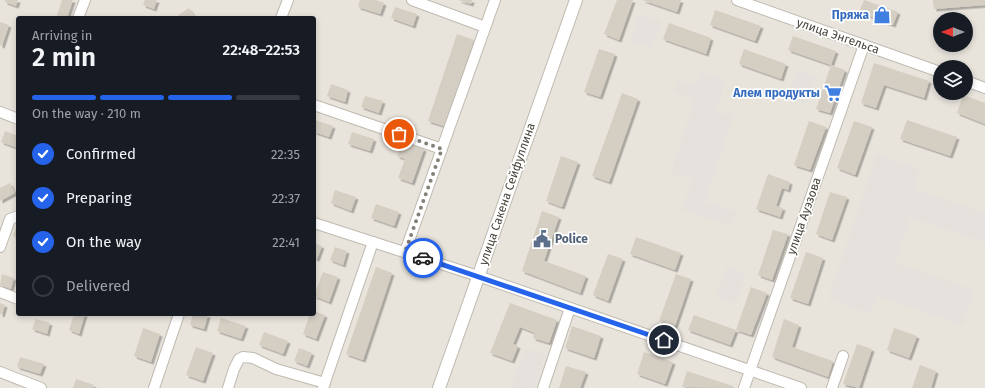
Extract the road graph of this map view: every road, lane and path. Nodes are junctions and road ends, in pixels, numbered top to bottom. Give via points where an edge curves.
1 (84, 0) edge
2 (288, 0) edge
3 (412, 0) edge
4 (495, 0) edge
5 (576, 0) edge
6 (737, 0) edge
7 (79, 16) edge
8 (283, 16) edge
9 (485, 27) junction
10 (864, 45) junction
11 (933, 70) edge
12 (973, 84) edge
13 (985, 88) edge
14 (316, 106) edge
15 (0, 112) edge
16 (16, 118) edge
17 (442, 149) junction
18 (16, 217) edge
19 (316, 224) edge
20 (373, 242) junction
21 (0, 247) edge
22 (405, 252) junction
23 (478, 276) junction
24 (0, 292) edge
25 (16, 298) edge
26 (570, 308) junction
27 (178, 316) edge
28 (843, 356) dead end
29 (751, 370) junction
30 (0, 372) edge
31 (324, 386) edge
32 (41, 388) edge
33 (154, 388) edge
34 (228, 388) edge
35 (439, 388) edge
36 (544, 388) edge
37 (744, 388) edge
38 (801, 388) edge
39 (832, 388) edge

1 - 7 street
2 - 8 street
3 - 9 street
4 - 9 street
5 - 23 street, улица Сакена Сейфуллина
6 - 10 street, улица Энгельса
9 - 17 street
10 - 11 street, улица Энгельса
10 - 29 street, улица Ауэзова
12 - 13 street
14 - 17 street
15 - 16 street
17 - 22 street
18 - 21 street via 10,219
19 - 20 street
20 - 22 street
20 - 31 street
22 - 23 street
23 - 26 street
23 - 35 street, улица Сакена Сейфуллина
24 - 25 street
26 - 29 street
26 - 36 street
27 - 33 street
28 - 39 street
29 - 37 street, улица Ауэзова
29 - 38 street
30 - 32 street
31 - 34 street via 252,358 243,357 239,358

